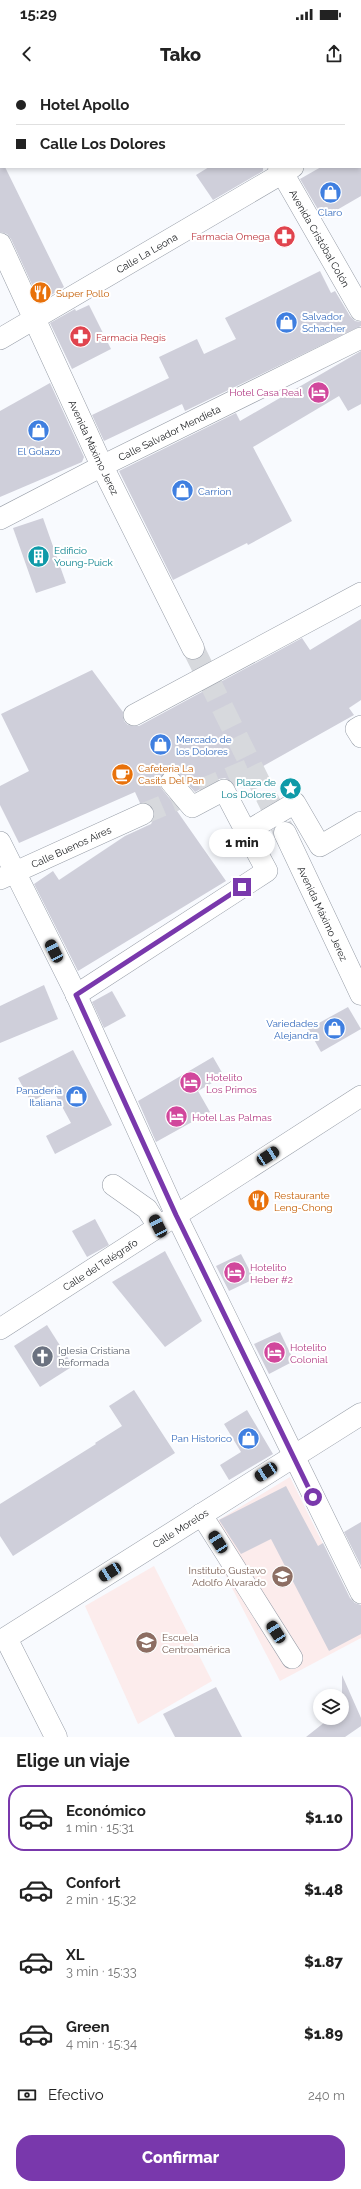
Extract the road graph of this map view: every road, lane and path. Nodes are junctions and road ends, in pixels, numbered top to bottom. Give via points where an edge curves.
1 (285, 169) edge
2 (0, 244) edge
3 (361, 310) edge
4 (35, 319) junction
5 (361, 338) edge
6 (0, 339) edge
7 (102, 466) junction
8 (0, 519) edge
9 (361, 593) edge
10 (193, 648) tunnel mouth
11 (134, 715) dead end
12 (171, 782) dead end
13 (143, 814) tunnel mouth
14 (361, 822) edge
15 (246, 832) junction
16 (285, 833) tunnel mouth
17 (0, 842) edge
18 (7, 875) edge
19 (361, 994) edge
20 (76, 995) junction
21 (361, 1096) edge
22 (113, 1185) dead end
23 (176, 1215) junction
24 (158, 1226) junction
25 (0, 1329) edge
26 (361, 1414) edge
27 (293, 1456) junction
28 (201, 1514) junction
29 (361, 1593) edge
30 (2, 1635) edge
31 (292, 1658) dead end
32 (56, 1737) edge

1 - 3 main road, Avenida Cristóbal Colón
1 - 4 street, Calle La Leona
2 - 4 main road, Avenida Máximo Jerez
4 - 6 street, Calle La Leona
4 - 7 main road, Avenida Máximo Jerez
5 - 7 street, Calle Salvador Mendieta
7 - 8 street, Calle Salvador Mendieta
7 - 10 main road, Avenida Máximo Jerez
9 - 11 street
12 - 15 street via 192,807 224,790
13 - 18 street, Calle Buenos Aires
14 - 15 street via 320,846 295,802
15 - 20 street via 267,871
16 - 19 main road, Avenida Máximo Jerez
17 - 18 street
18 - 20 street
20 - 23 street
21 - 23 street, Calle del Telégrafo
22 - 24 street via 147,1209
23 - 24 street, Calle del Telégrafo
23 - 27 street
24 - 25 street, Calle del Telégrafo
26 - 27 main road, Calle Morelos
27 - 28 main road, Calle Morelos
27 - 29 street
28 - 30 main road, Calle Morelos
28 - 31 street
30 - 32 main road

